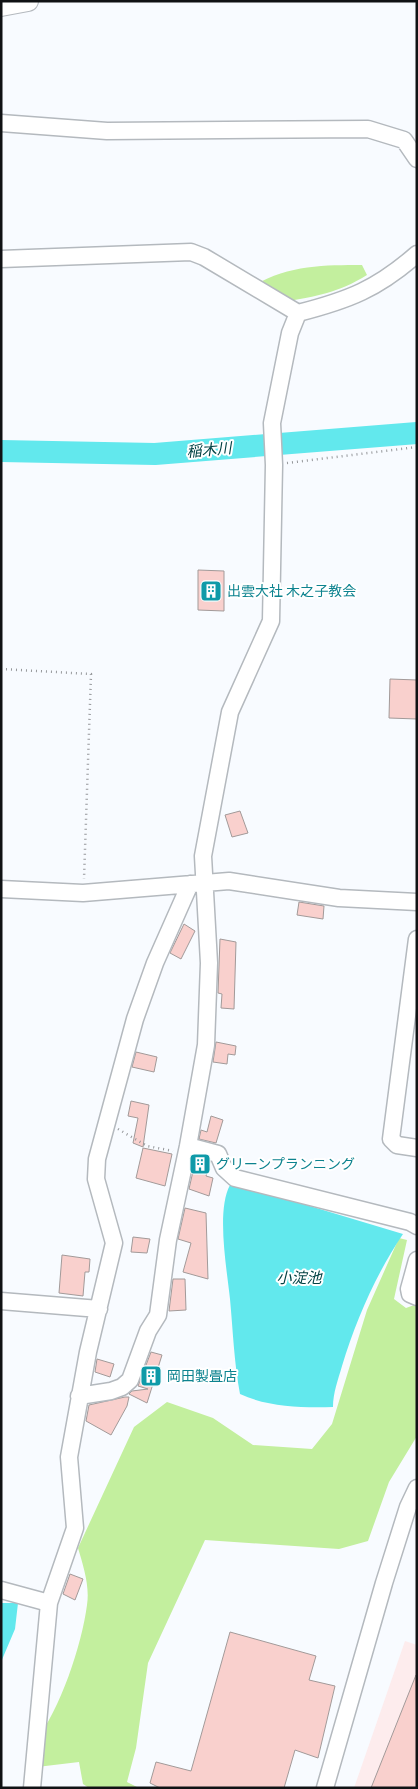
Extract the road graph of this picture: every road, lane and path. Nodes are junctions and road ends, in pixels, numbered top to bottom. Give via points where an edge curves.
1 (28, 1) edge
2 (1, 6) edge
3 (1, 123) edge
4 (417, 158) edge
5 (417, 254) edge
6 (1, 259) edge
7 (298, 313) junction
8 (417, 447) edge
9 (274, 465) junction
10 (1, 670) edge
11 (197, 883) junction
12 (1, 889) edge
13 (83, 893) junction
14 (417, 902) edge
15 (417, 939) edge
16 (107, 1121) junction
17 (417, 1148) edge
18 (187, 1150) junction
19 (417, 1226) edge
20 (417, 1260) edge
21 (417, 1297) edge
22 (1, 1301) edge
23 (99, 1309) junction
24 (79, 1396) junction
25 (417, 1488) edge
26 (1, 1590) edge
27 (49, 1603) junction
28 (32, 1788) edge
29 (325, 1788) edge

1 - 2 main road
3 - 4 street via 107,131 368,128 404,140
5 - 7 street via 370,289 336,303
6 - 7 street via 191,252
7 - 9 street via 290,333 272,423
8 - 9 path
9 - 11 street via 271,622 230,712
10 - 13 path via 91,674
11 - 13 street
11 - 14 street via 229,881 339,898
11 - 16 street via 152,972 135,1019
11 - 18 street via 208,920 206,1045
12 - 13 street
15 - 17 street via 391,1139 396,1145
16 - 18 path via 147,1146
16 - 23 street via 97,1159 96,1179 114,1243
18 - 19 street via 218,1154 224,1168 235,1178
18 - 24 street via 168,1240 158,1315 148,1331 130,1380 111,1391
20 - 21 street via 409,1289 410,1294
22 - 23 street
23 - 24 street
24 - 27 street via 70,1457 75,1528
25 - 29 street via 387,1574
26 - 27 street
27 - 28 street

